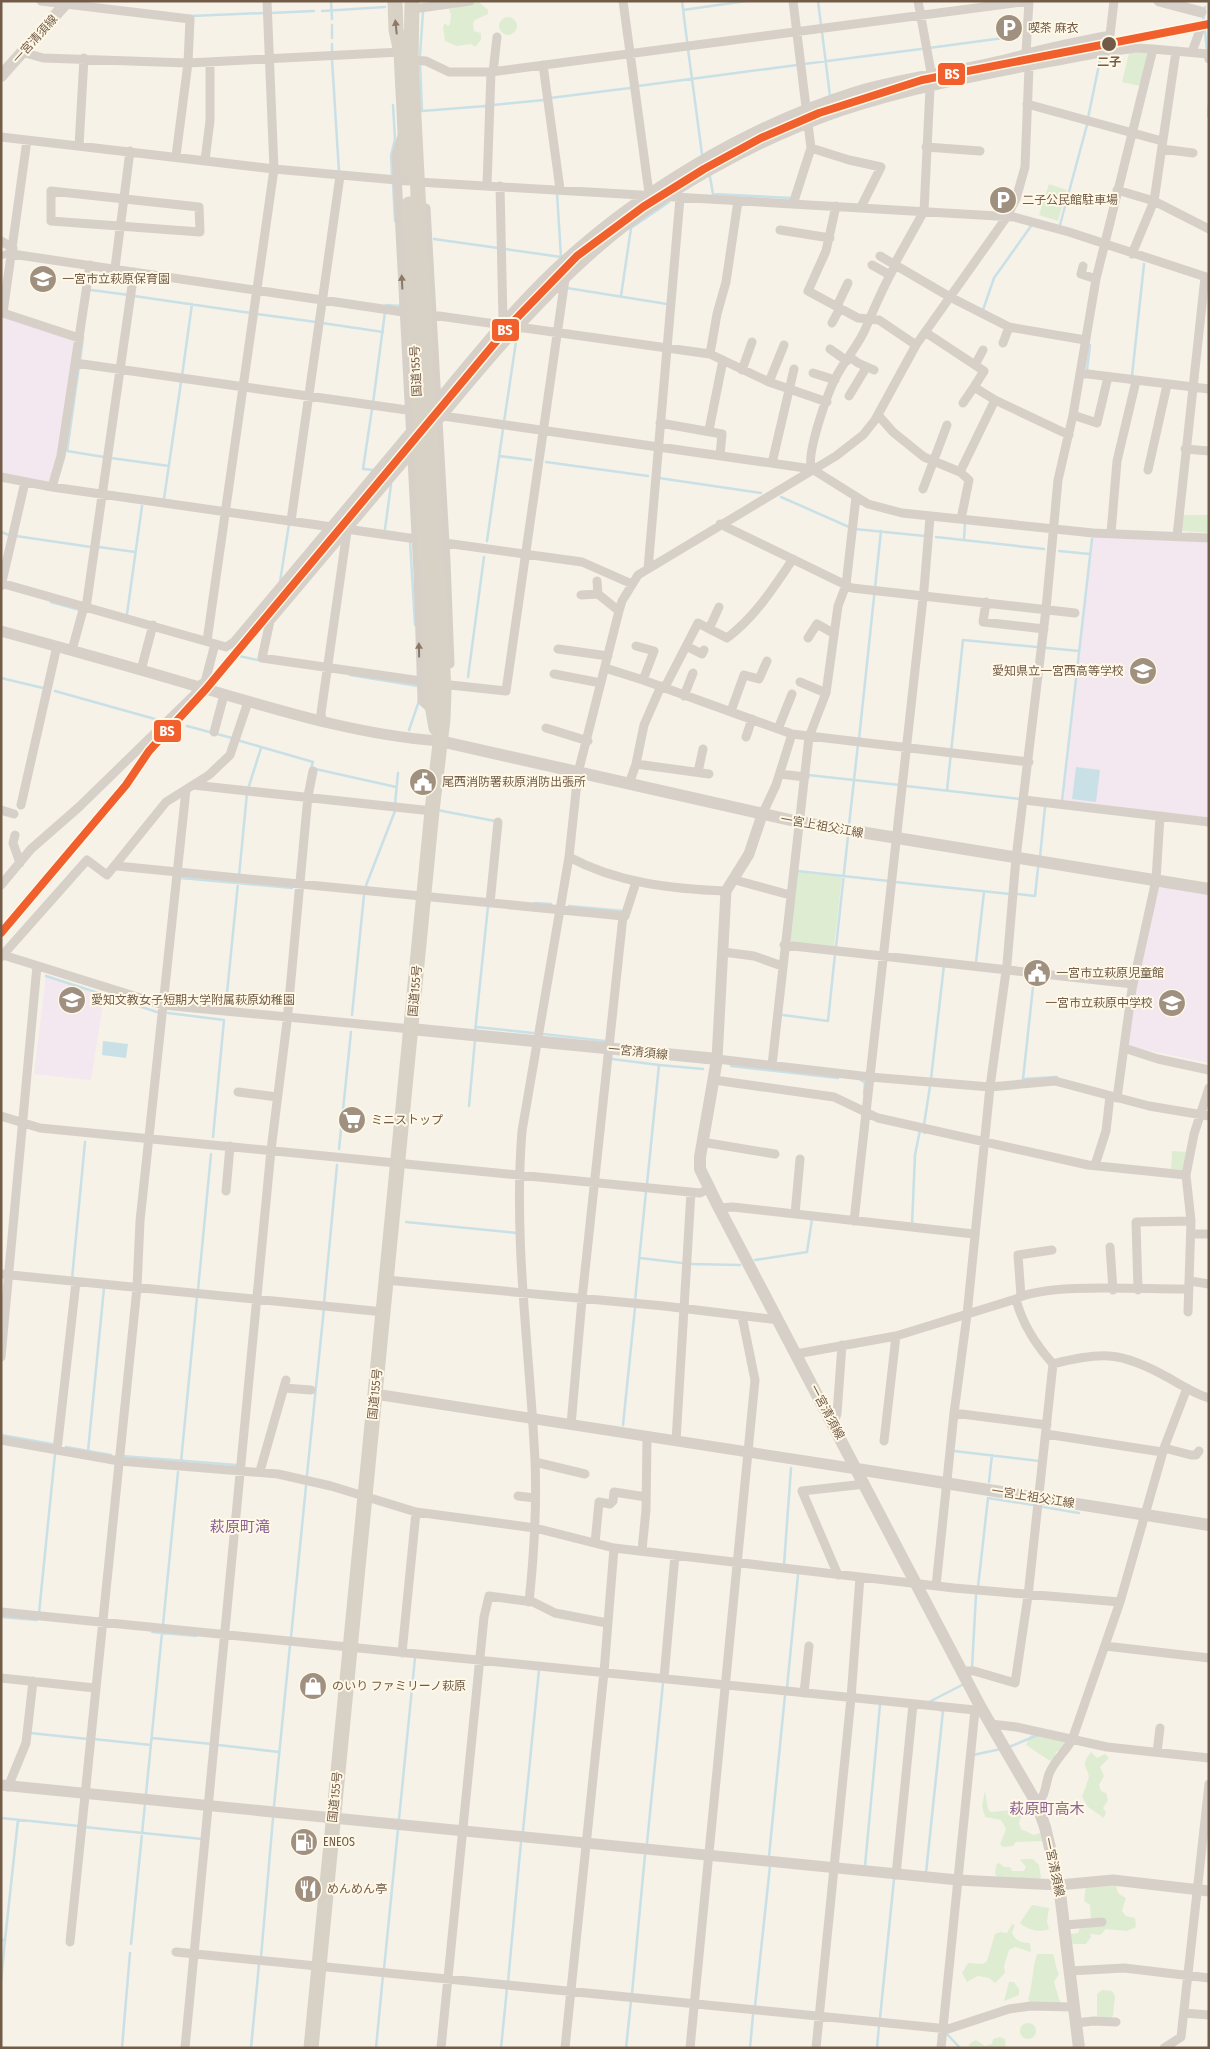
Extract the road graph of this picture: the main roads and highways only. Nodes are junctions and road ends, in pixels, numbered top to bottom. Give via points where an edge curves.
1 (395, 1) edge
2 (67, 3) edge
3 (412, 5) edge
4 (406, 56) junction
5 (1, 76) edge
6 (436, 550) junction
7 (440, 741) junction
8 (1209, 889) edge
9 (411, 1028) junction
10 (857, 1469) junction
11 (1209, 1525) edge
12 (311, 2048) edge
13 (1078, 2048) edge

4 -> 1 highway, 国道155号 via 396,30
2 - 5 main road, 一宮清須線
3 - 4 highway, 国道155号
4 - 6 highway, 国道155号 via 414,306
6 - 7 highway, 国道155号 via 444,690
6 - 7 highway, 国道155号 via 433,711
7 - 8 main road, 一宮上祖父江線 via 762,815
7 - 9 highway, 国道155号
9 - 10 main road, 一宮清須線 via 718,1059 700,1169
9 - 12 highway, 国道155号
10 - 11 main road, 一宮上祖父江線
10 - 13 main road, 一宮清須線 via 978,1708 991,1724 1045,1826 1065,1925

